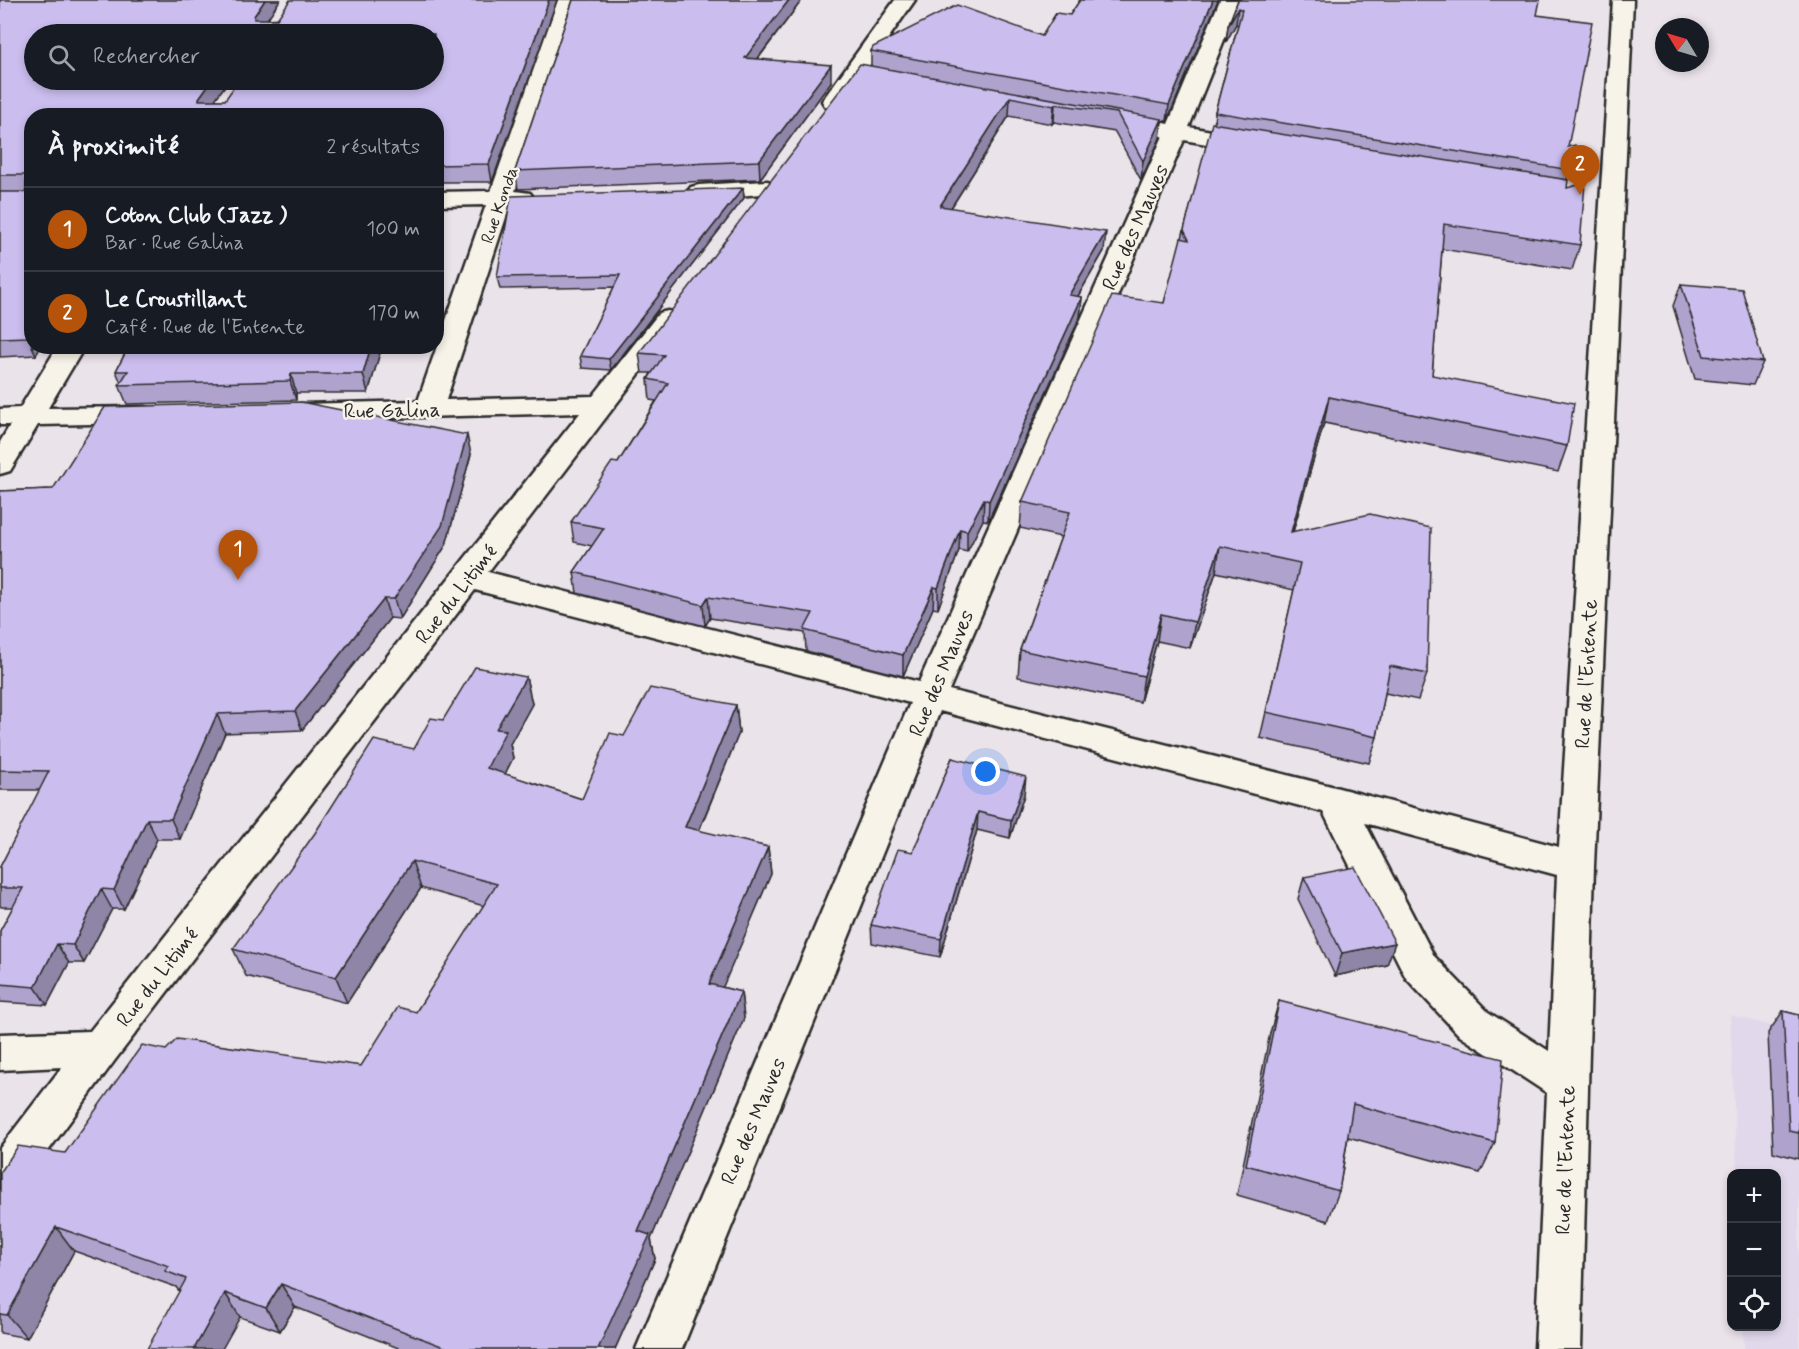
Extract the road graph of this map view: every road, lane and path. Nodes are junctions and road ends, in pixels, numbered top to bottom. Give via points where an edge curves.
1 (568, 0) edge
2 (905, 0) edge
3 (1230, 0) edge
4 (1623, 0) edge
5 (1130, 124) edge
6 (814, 126) edge
7 (1176, 132) junction
8 (1270, 148) edge
9 (787, 162) edge
10 (767, 188) junction
11 (677, 193) edge
12 (549, 197) edge
13 (444, 198) edge
14 (501, 198) junction
15 (746, 216) edge
16 (682, 301) edge
17 (67, 354) edge
18 (603, 404) junction
19 (429, 409) junction
20 (276, 412) edge
21 (170, 414) edge
22 (0, 417) edge
23 (29, 417) junction
24 (0, 465) edge
25 (469, 578) junction
26 (929, 698) junction
27 (1335, 801) junction
28 (1576, 866) junction
29 (101, 1048) junction
30 (0, 1052) edge
31 (1568, 1085) junction
32 (0, 1182) edge
33 (659, 1349) edge
34 (1558, 1349) edge

1 - 14 street, Rue Konda
2 - 6 street via 866,75
3 - 7 street, Rue des Mauves
4 - 28 street, Rue de l'Entente via 1599,202
5 - 7 street
7 - 8 street
7 - 26 street, Rue des Mauves
9 - 10 street
10 - 11 street
10 - 15 street
12 - 14 street
13 - 14 street
14 - 19 street, Rue Konda
16 - 18 street, Rue du Litimé
17 - 23 street
18 - 19 street, Rue Galina
18 - 25 street, Rue du Litimé
19 - 20 street, Rue Galina
21 - 23 street
22 - 23 street
23 - 24 street
25 - 26 street
25 - 29 street, Rue du Litimé
26 - 27 street
26 - 33 street, Rue des Mauves
27 - 28 street
27 - 31 street via 1420,967 1474,1024
28 - 31 street, Rue de l'Entente
29 - 30 street
29 - 32 street, Rue du Litimé
31 - 34 street, Rue de l'Entente

